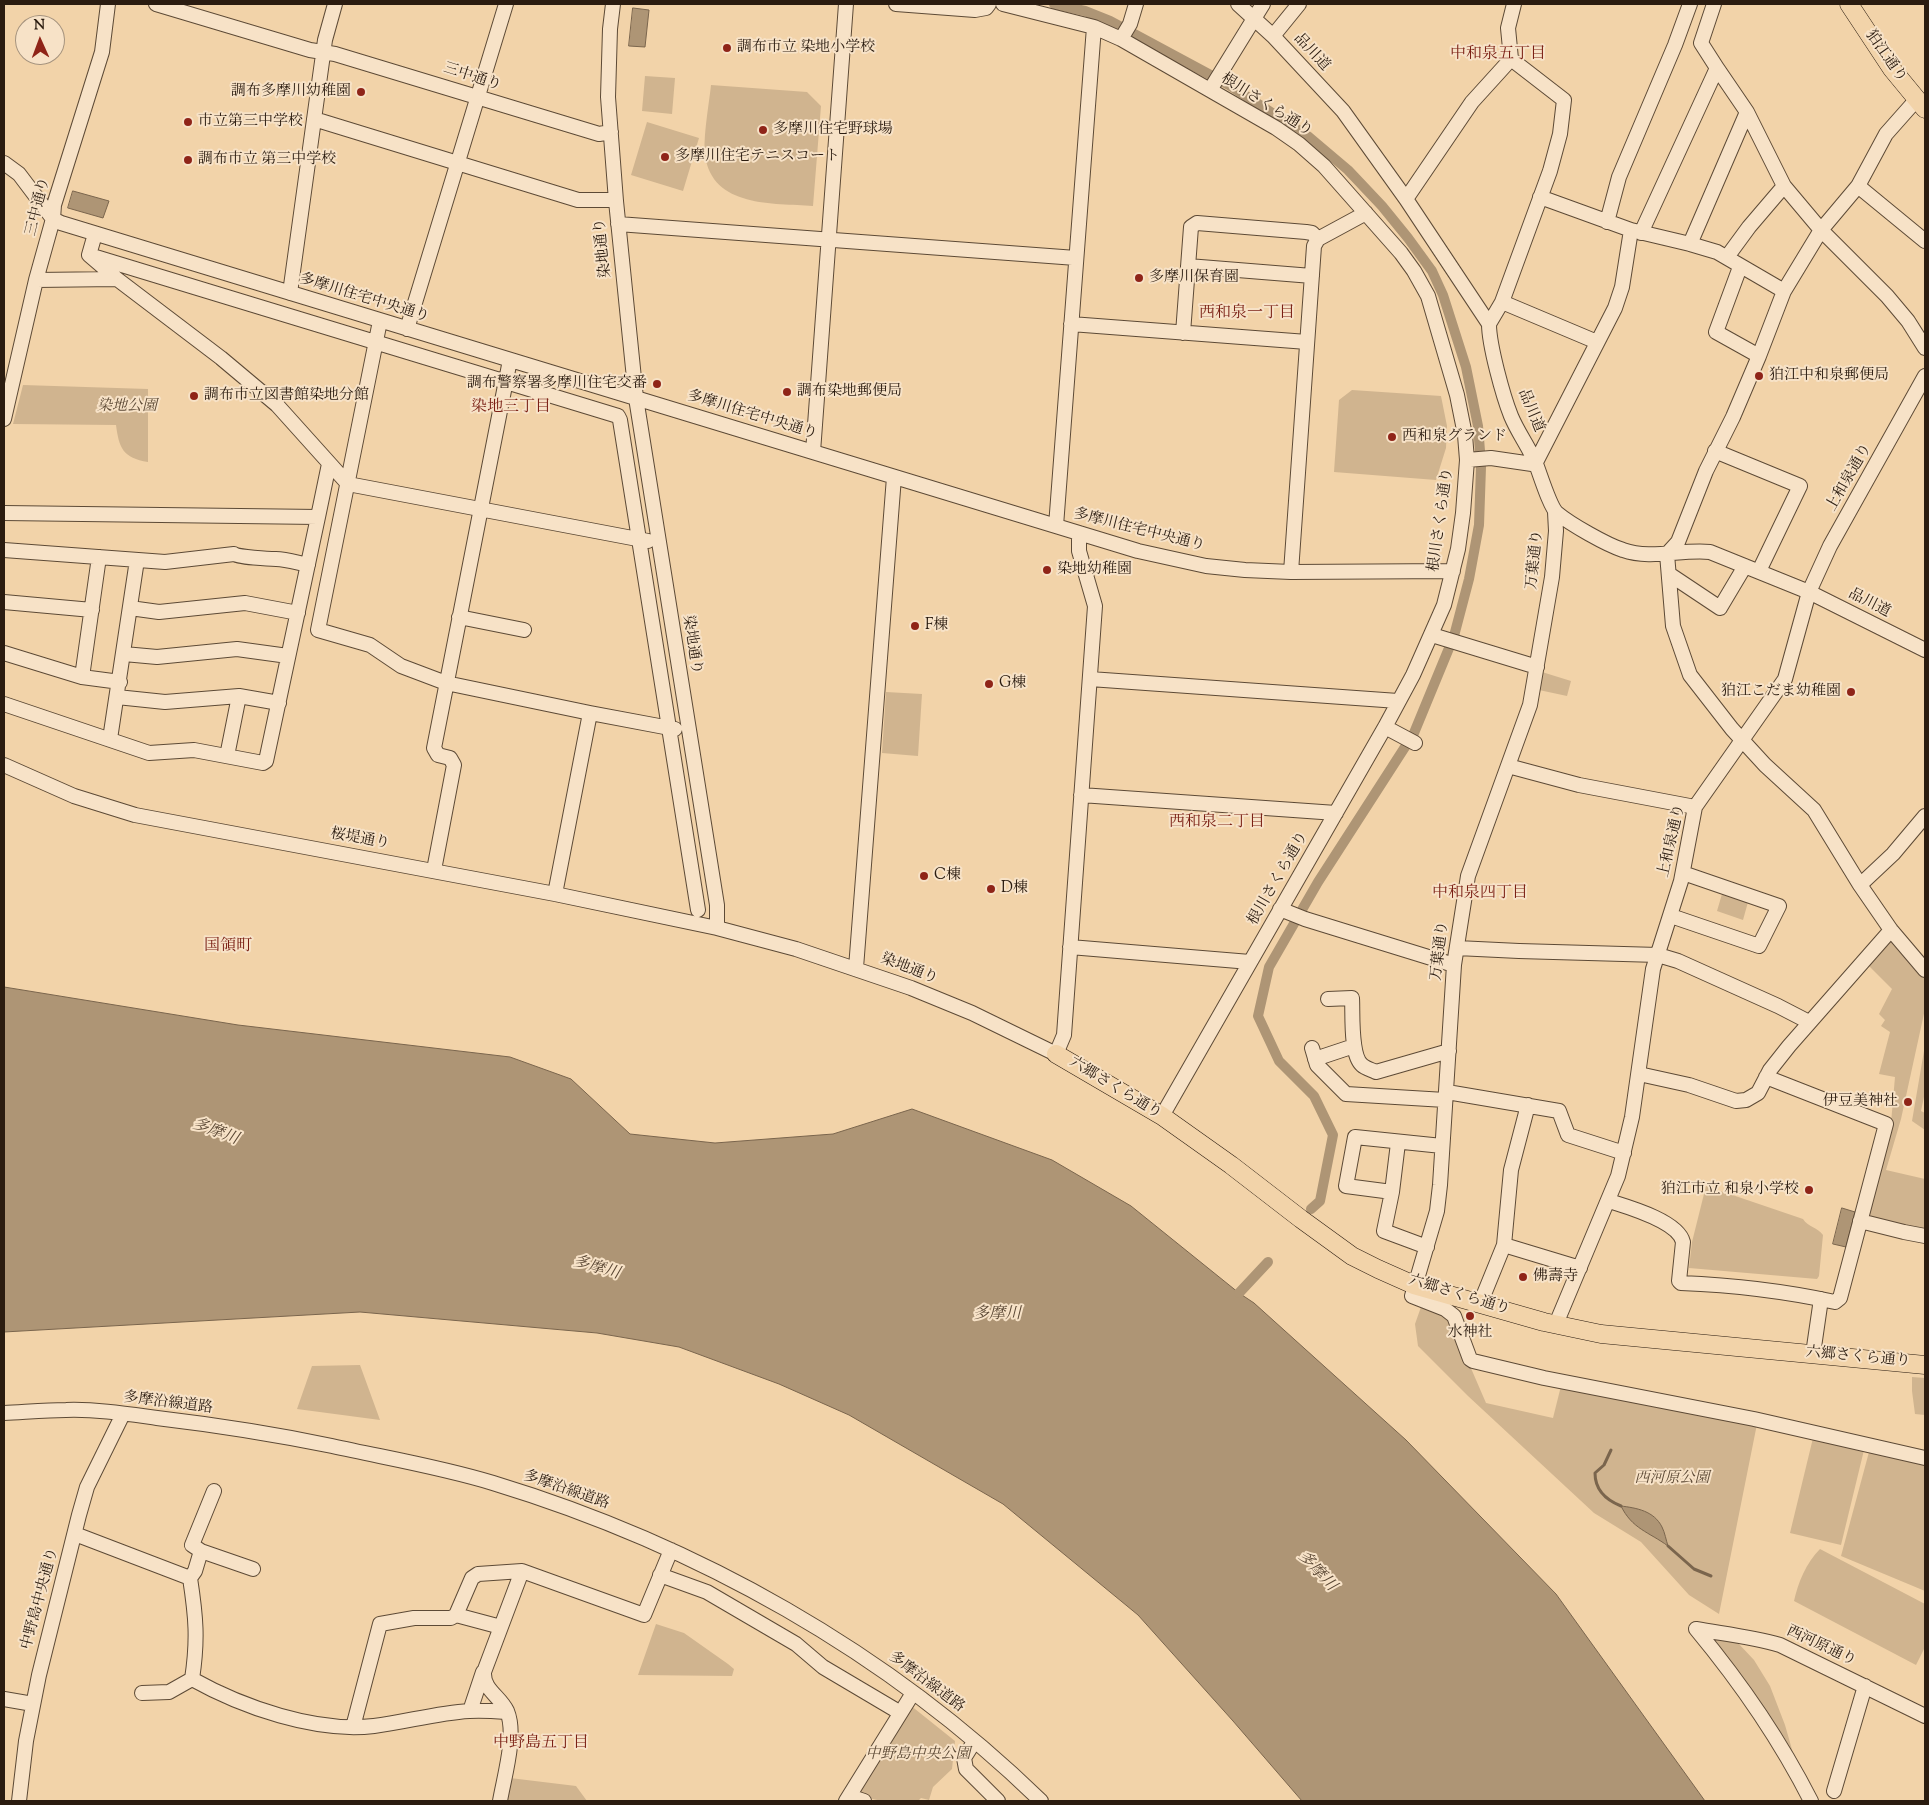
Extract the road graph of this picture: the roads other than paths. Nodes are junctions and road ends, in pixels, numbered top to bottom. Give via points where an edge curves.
1 (108, 4) edge
2 (156, 4) edge
3 (335, 4) edge
4 (506, 4) edge
5 (613, 4) edge
6 (846, 4) edge
7 (896, 4) edge
8 (989, 4) edge
9 (1003, 4) edge
10 (1136, 4) edge
11 (1238, 4) edge
12 (1263, 4) edge
13 (1298, 4) edge
14 (1514, 4) edge
15 (1690, 4) edge
16 (1714, 4) edge
17 (1848, 4) edge
18 (1256, 18) junction
19 (1094, 27) junction
20 (1125, 33) junction
21 (1273, 36) junction
22 (323, 53) junction
23 (1511, 59) junction
24 (1717, 68) junction
25 (1215, 82) junction
26 (478, 97) junction
27 (1921, 104) edge
28 (1747, 112) junction
29 (314, 119) junction
30 (611, 132) junction
31 (4, 163) edge
32 (457, 163) junction
33 (1784, 186) junction
34 (1858, 186) junction
35 (1540, 197) junction
36 (1406, 199) junction
37 (616, 200) junction
38 (1366, 213) junction
39 (53, 219) junction
40 (1607, 222) junction
41 (618, 224) junction
42 (1821, 230) junction
43 (1636, 231) junction
44 (95, 234) junction
45 (1318, 239) junction
46 (828, 241) junction
47 (1925, 241) edge
48 (1690, 244) junction
49 (89, 255) junction
50 (1727, 257) junction
51 (1076, 258) junction
52 (1188, 266) junction
53 (1740, 267) junction
54 (1312, 276) junction
55 (36, 280) junction
56 (117, 280) junction
57 (1784, 291) junction
58 (290, 293) junction
59 (1502, 302) junction
60 (380, 320) junction
61 (1071, 324) junction
62 (1490, 324) junction
63 (406, 329) junction
64 (1183, 333) junction
65 (1307, 342) junction
66 (1597, 342) junction
67 (376, 343) junction
68 (1925, 348) edge
69 (4, 356) edge
70 (1759, 356) junction
71 (18, 359) junction
72 (510, 360) junction
73 (1925, 376) edge
74 (505, 382) junction
75 (636, 398) junction
76 (4, 418) edge
77 (1715, 451) junction
78 (813, 452) junction
79 (1467, 460) junction
80 (1536, 462) junction
81 (329, 464) junction
82 (894, 477) junction
83 (348, 484) junction
84 (480, 510) junction
85 (1555, 512) junction
86 (4, 513) edge
87 (318, 517) junction
88 (1056, 526) junction
89 (1079, 534) junction
90 (640, 540) junction
91 (658, 540) junction
92 (4, 550) edge
93 (1667, 554) junction
94 (99, 557) junction
95 (137, 560) junction
96 (308, 564) junction
97 (1745, 566) junction
98 (1453, 570) junction
99 (1759, 571) junction
100 (1291, 572) junction
101 (1669, 574) junction
102 (1809, 592) junction
103 (4, 602) edge
104 (130, 608) junction
105 (92, 610) junction
106 (298, 613) junction
107 (459, 617) junction
108 (524, 630) dead end
109 (1438, 637) junction
110 (1925, 650) edge
111 (4, 653) edge
112 (124, 654) junction
113 (288, 656) junction
114 (1537, 667) junction
115 (82, 677) junction
116 (1090, 679) junction
117 (120, 682) junction
118 (446, 683) junction
119 (239, 696) junction
120 (117, 697) junction
121 (1398, 701) junction
122 (278, 703) junction
123 (4, 704) edge
124 (590, 713) junction
125 (1385, 727) junction
126 (668, 728) junction
127 (688, 730) junction
128 (1742, 738) junction
129 (110, 739) junction
130 (1410, 740) dead end
131 (227, 756) junction
132 (4, 765) edge
133 (1508, 766) junction
134 (1081, 795) junction
135 (1695, 807) junction
136 (1336, 813) junction
137 (1925, 816) edge
138 (434, 870) junction
139 (1683, 873) junction
140 (1860, 885) junction
141 (555, 894) junction
142 (698, 910) dead end
143 (1286, 911) junction
144 (1671, 916) junction
145 (716, 928) junction
146 (1891, 930) junction
147 (1070, 947) junction
148 (1457, 948) junction
149 (1658, 955) junction
150 (1250, 962) junction
151 (1454, 965) junction
152 (856, 968) junction
153 (1925, 970) edge
154 (1328, 1000) dead end
155 (1809, 1022) junction
156 (1354, 1046) junction
157 (1449, 1051) junction
158 (1056, 1054) junction
159 (1639, 1074) junction
160 (1766, 1076) junction
161 (1446, 1096) junction
162 (1528, 1105) junction
163 (1162, 1116) junction
164 (1398, 1143) junction
165 (1442, 1146) junction
166 (1624, 1152) junction
167 (1392, 1192) junction
168 (1609, 1201) junction
169 (1860, 1221) junction
170 (1925, 1236) edge
171 (1504, 1245) junction
172 (1426, 1247) junction
173 (1580, 1268) junction
174 (1414, 1285) junction
175 (1821, 1299) junction
176 (1480, 1304) junction
177 (1556, 1324) junction
178 (1813, 1354) junction
179 (1925, 1364) edge
180 (4, 1412) edge
181 (124, 1414) junction
182 (1925, 1458) edge
183 (214, 1491) dead end
184 (75, 1534) junction
185 (671, 1550) junction
186 (201, 1551) junction
187 (253, 1568) dead end
188 (522, 1571) junction
189 (660, 1575) junction
190 (190, 1578) junction
191 (456, 1615) junction
192 (501, 1627) junction
193 (484, 1672) junction
194 (192, 1679) junction
195 (1865, 1686) junction
196 (142, 1693) dead end
197 (913, 1693) junction
198 (4, 1699) edge
199 (33, 1704) junction
200 (470, 1710) junction
201 (507, 1712) junction
202 (900, 1712) junction
203 (1925, 1716) edge
204 (353, 1727) junction
205 (974, 1742) junction
206 (1834, 1791) dead end
207 (847, 1799) edge
208 (19, 1801) edge
209 (500, 1801) edge
210 (864, 1801) edge
211 (998, 1801) edge
212 (1041, 1801) edge
213 (1811, 1801) edge

1 - 39 street, 三中通り via 102,52 54,205
2 - 22 street, 三中通り
3 - 22 street
4 - 26 street
5 - 30 street, 染地通り via 609,64
6 - 46 street
7 - 8 street via 975,10
9 - 19 street, 根川さくら通り
10 - 20 street
11 - 18 street, 品川道
12 - 18 street
13 - 21 street
14 - 23 street via 1508,28
15 - 40 street via 1619,177
16 - 24 street via 1700,43
17 - 27 main road, 狛江通り via 1892,69
18 - 21 street, 品川道
18 - 25 street
19 - 20 street, 根川さくら通り
19 - 51 street
20 - 25 street, 根川さくら通り
21 - 36 street, 品川道 via 1344,111
22 - 26 street, 三中通り
22 - 29 street
23 - 35 street via 1564,100 1555,152
23 - 36 street via 1472,102
24 - 28 street
24 - 43 street
25 - 38 street, 根川さくら通り via 1299,144 1324,166
26 - 30 street, 三中通り via 599,134
26 - 32 street
27 - 34 street via 1886,134
28 - 33 street
28 - 48 street
29 - 32 street
29 - 58 street
30 - 37 street, 染地通り
31 - 39 street via 19,174
32 - 37 street via 578,200
32 - 63 street
33 - 42 street
33 - 50 street
34 - 42 street
34 - 47 street
35 - 40 street
35 - 59 street
36 - 62 street, 品川道
37 - 41 street, 染地通り
38 - 45 street
38 - 79 street, 根川さくら通り via 1414,271 1428,296 1459,402
39 - 44 street, 多摩川住宅中央通り
39 - 55 street, 三中通り
40 - 43 street
41 - 46 street
41 - 75 street, 染地通り
42 - 57 street
42 - 68 street via 1888,296
43 - 48 street
43 - 66 street via 1615,308
44 - 49 street
44 - 58 street, 多摩川住宅中央通り
45 - 52 street via 1306,232 1197,223 1191,227
45 - 54 street via 1314,246
46 - 51 street
46 - 78 street
48 - 50 street
49 - 56 street
49 - 67 street
50 - 53 street
51 - 61 street
52 - 54 street
52 - 64 street
53 - 57 street
53 - 70 street via 1716,332
54 - 65 street
55 - 56 street
55 - 71 street, 三中通り
56 - 81 street via 277,405
57 - 70 street
58 - 60 street, 多摩川住宅中央通り
59 - 62 street
59 - 66 street
60 - 63 street, 多摩川住宅中央通り
60 - 67 street
61 - 64 street
61 - 88 street
62 - 80 street, 品川道 via 1496,366 1511,416
63 - 72 street, 多摩川住宅中央通り
64 - 65 street
65 - 100 street
66 - 80 street
67 - 74 street
67 - 83 street
69 - 71 street
70 - 77 street
71 - 76 street, 三中通り
72 - 74 street
72 - 75 street, 多摩川住宅中央通り
73 - 102 street, 上和泉通り via 1830,546
74 - 84 street
74 - 90 street via 618,416
75 - 78 street, 多摩川住宅中央通り
75 - 91 street, 染地通り
77 - 93 street via 1678,542
77 - 99 street via 1800,486
78 - 82 street, 多摩川住宅中央通り
79 - 80 street via 1491,458
79 - 98 street, 根川さくら通り via 1463,513
80 - 85 street, 品川道
81 - 83 street
81 - 87 street
82 - 88 street, 多摩川住宅中央通り
82 - 152 street
83 - 84 street
83 - 118 street via 318,630 370,646 401,666
84 - 90 street
84 - 107 street
85 - 93 street, 品川道 via 1625,551
85 - 114 street, 万葉通り via 1552,576
86 - 87 street
87 - 96 street
88 - 89 street, 多摩川住宅中央通り
89 - 100 street, 多摩川住宅中央通り via 1206,566
89 - 116 street via 1079,551 1095,606
90 - 91 street
90 - 126 street
91 - 127 street, 染地通り
92 - 94 street
93 - 97 street, 品川道 via 1693,550 1710,552
93 - 101 street
94 - 95 street
94 - 105 street
95 - 96 street via 165,562 234,554
95 - 104 street
96 - 106 street
97 - 99 street, 品川道
97 - 101 street via 1720,608
98 - 100 street, 多摩川住宅中央通り
98 - 109 street, 根川さくら通り
99 - 102 street, 品川道
101 - 128 street via 1673,626 1690,675
102 - 110 street, 品川道
102 - 128 street, 上和泉通り via 1785,679
103 - 105 street
104 - 106 street via 159,612 245,603
104 - 112 street
105 - 115 street
106 - 113 street
107 - 108 street
107 - 118 street
109 - 114 street
109 - 121 street, 根川さくら通り
111 - 115 street
112 - 113 street via 157,657 238,649
112 - 117 street
113 - 122 street
114 - 133 street, 万葉通り via 1530,706
115 - 117 street
116 - 121 street
116 - 134 street
117 - 120 street
118 - 124 street
118 - 138 street via 434,748 438,755 450,758 454,764
119 - 120 street via 165,702
119 - 122 street
119 - 131 street
120 - 129 street
121 - 125 street, 根川さくら通り
122 - 131 street via 266,761
123 - 129 street
124 - 126 street
124 - 141 street
125 - 130 street
125 - 136 street, 根川さくら通り
126 - 127 street
126 - 142 street
127 - 145 street, 染地通り via 717,905
128 - 135 street, 上和泉通り
128 - 140 street via 1765,765 1814,810
129 - 131 street via 149,753 194,750
132 - 138 street, 桜堤通り via 74,796 135,815
133 - 135 street via 1580,785
133 - 148 street, 万葉通り via 1468,876
134 - 136 street
134 - 147 street
135 - 139 street, 上和泉通り
136 - 143 street, 根川さくら通り
137 - 140 street via 1893,854
138 - 141 street, 桜堤通り
139 - 144 street, 上和泉通り
139 - 144 street via 1779,906 1759,946
140 - 146 street
141 - 145 street, 桜堤通り
143 - 150 street, 根川さくら通り
143 - 151 street
144 - 149 street, 上和泉通り
145 - 152 street, 染地通り via 796,948
146 - 153 street
146 - 155 street
147 - 150 street
147 - 158 street via 1064,1035
148 - 149 street
148 - 151 street, 万葉通り
149 - 155 street via 1678,961
149 - 159 street, 上和泉通り via 1653,969
150 - 163 street, 根川さくら通り
151 - 157 street, 万葉通り
152 - 158 street, 染地通り via 972,1013
154 - 156 street via 1352,998
155 - 160 street
156 - 157 street via 1362,1066 1376,1072
156 - 161 street via 1313,1054 1317,1065 1346,1094
157 - 161 street, 万葉通り
158 - 163 main road, 六郷さくら通り
159 - 160 street via 1689,1085 1736,1102 1758,1093
159 - 166 street, 上和泉通り
160 - 169 street via 1886,1124
161 - 162 street
161 - 165 street, 万葉通り
162 - 166 street via 1559,1111 1568,1135
162 - 171 street via 1511,1170
163 - 174 main road, 六郷さくら通り via 1352,1256
164 - 165 street
164 - 167 street
164 - 167 street via 1355,1137 1346,1186
165 - 172 street, 万葉通り via 1437,1211
166 - 168 street, 上和泉通り
167 - 172 street via 1384,1231
168 - 173 street, 上和泉通り
168 - 175 street via 1664,1222 1682,1236 1681,1283 1714,1284
169 - 170 street
169 - 175 street via 1840,1298 1835,1302
171 - 173 street
171 - 176 street
172 - 174 street, 万葉通り
173 - 177 street, 上和泉通り
174 - 176 main road, 六郷さくら通り
174 - 182 street via 1412,1296 1454,1316 1473,1361 1544,1378 1754,1418
175 - 178 street
176 - 177 main road, 六郷さくら通り
177 - 178 main road, 六郷さくら通り via 1623,1337
178 - 179 main road, 六郷さくら通り
180 - 181 street, 多摩沿線道路 via 68,1410
181 - 184 street, 中野島中央通り via 87,1487
181 - 185 street, 多摩沿線道路 via 277,1435 443,1470 589,1515
183 - 186 street via 192,1545
184 - 190 street
184 - 199 street, 中野島中央通り
185 - 189 street
185 - 197 street, 多摩沿線道路 via 815,1625
186 - 187 street
186 - 190 street
188 - 189 street via 644,1615
188 - 191 street via 478,1574 472,1578
188 - 192 street
189 - 202 street via 707,1592 796,1644 823,1667
190 - 194 street via 197,1622
191 - 192 street
191 - 204 street via 380,1624
192 - 193 street
193 - 200 street
193 - 201 street via 486,1686
194 - 196 street via 169,1692
194 - 204 street via 228,1697 284,1717
195 - 203 street, 西河原通り
195 - 206 street
195 - 213 street, 西河原通り via 1780,1644 1696,1629 1761,1717
197 - 202 street
197 - 205 street, 多摩沿線道路
198 - 199 street
199 - 208 street, 中野島中央通り
200 - 201 street
200 - 204 street
201 - 209 street via 510,1731
202 - 207 street
205 - 211 street via 964,1758 966,1769
205 - 212 street, 多摩沿線道路
207 - 210 street

